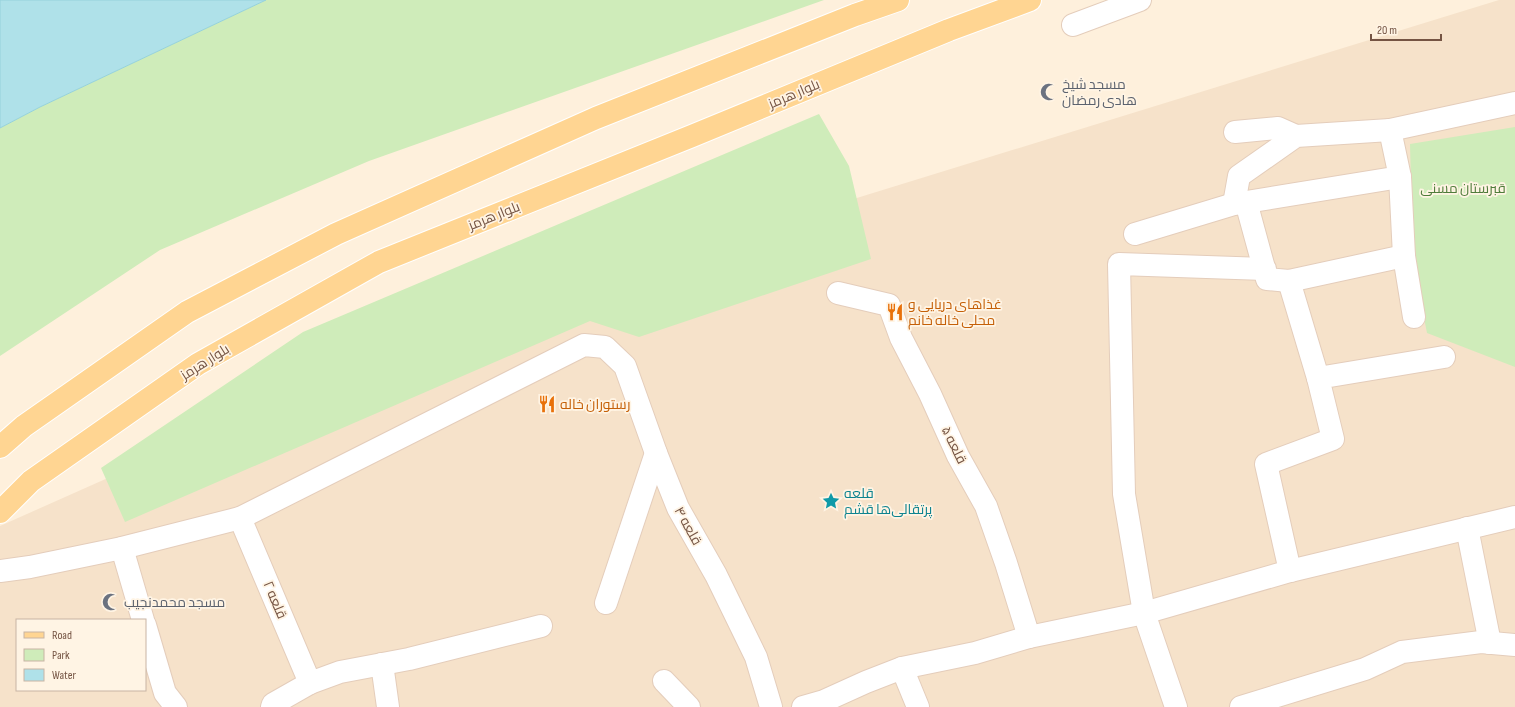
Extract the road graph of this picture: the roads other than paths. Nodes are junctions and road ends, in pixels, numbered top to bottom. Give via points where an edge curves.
1 (898, 0) edge
2 (1030, 0) edge
3 (1140, 0) edge
4 (1073, 25) dead end
5 (1515, 103) edge
6 (1390, 130) junction
7 (1236, 132) dead end
8 (1296, 136) junction
9 (1400, 177) junction
10 (1240, 203) junction
11 (1135, 234) dead end
12 (1404, 256) junction
13 (1264, 270) junction
14 (1289, 281) junction
15 (838, 293) dead end
16 (1414, 317) dead end
17 (1444, 357) dead end
18 (1318, 378) junction
19 (0, 447) edge
20 (656, 453) junction
21 (0, 512) edge
22 (1515, 517) edge
23 (240, 518) junction
24 (1467, 528) junction
25 (122, 548) junction
26 (0, 571) edge
27 (1290, 571) junction
28 (606, 603) dead end
29 (1144, 613) junction
30 (143, 619) edge
31 (541, 626) dead end
32 (146, 629) edge
33 (1029, 637) junction
34 (1490, 643) junction
35 (1515, 646) edge
36 (382, 664) junction
37 (902, 668) junction
38 (664, 681) dead end
39 (310, 683) junction
40 (176, 707) edge
41 (272, 707) edge
42 (388, 707) edge
43 (689, 707) edge
44 (771, 707) edge
45 (803, 707) edge
46 (918, 707) edge
47 (1176, 707) edge
48 (1242, 707) edge

1 - 19 main road via 596,118 336,234 187,312 24,426
2 - 21 main road, بلوار هرمز via 949,30 379,262 198,364 31,481
3 - 4 street
5 - 6 street
6 - 8 street
6 - 9 street
7 - 8 street via 1278,128
8 - 10 street via 1239,176
9 - 10 street
9 - 12 street
10 - 11 street
10 - 13 street
12 - 14 street
12 - 16 street
13 - 14 street via 1267,280
13 - 29 street via 1119,264 1124,494
14 - 18 street
15 - 33 street, قلعه ۵ via 889,305 901,338 958,456 986,506
17 - 18 street
18 - 27 street via 1333,439 1266,464
20 - 23 street, قلعه ۴ via 625,366 605,347 584,345
20 - 28 street
20 - 44 street, قلعه ۴ via 678,508 716,575 756,656
22 - 24 street
23 - 25 street
23 - 39 street, قلعه ۲
24 - 27 street
24 - 34 street
25 - 26 street
25 - 30 street
27 - 29 street
29 - 33 street
29 - 47 street
31 - 36 street
32 - 40 street via 165,693
33 - 37 street via 975,653
34 - 35 street
34 - 48 street via 1402,652 1365,669
36 - 39 street via 340,672
36 - 42 street
37 - 45 street via 824,702
37 - 46 street
38 - 43 street
39 - 41 street via 273,704

